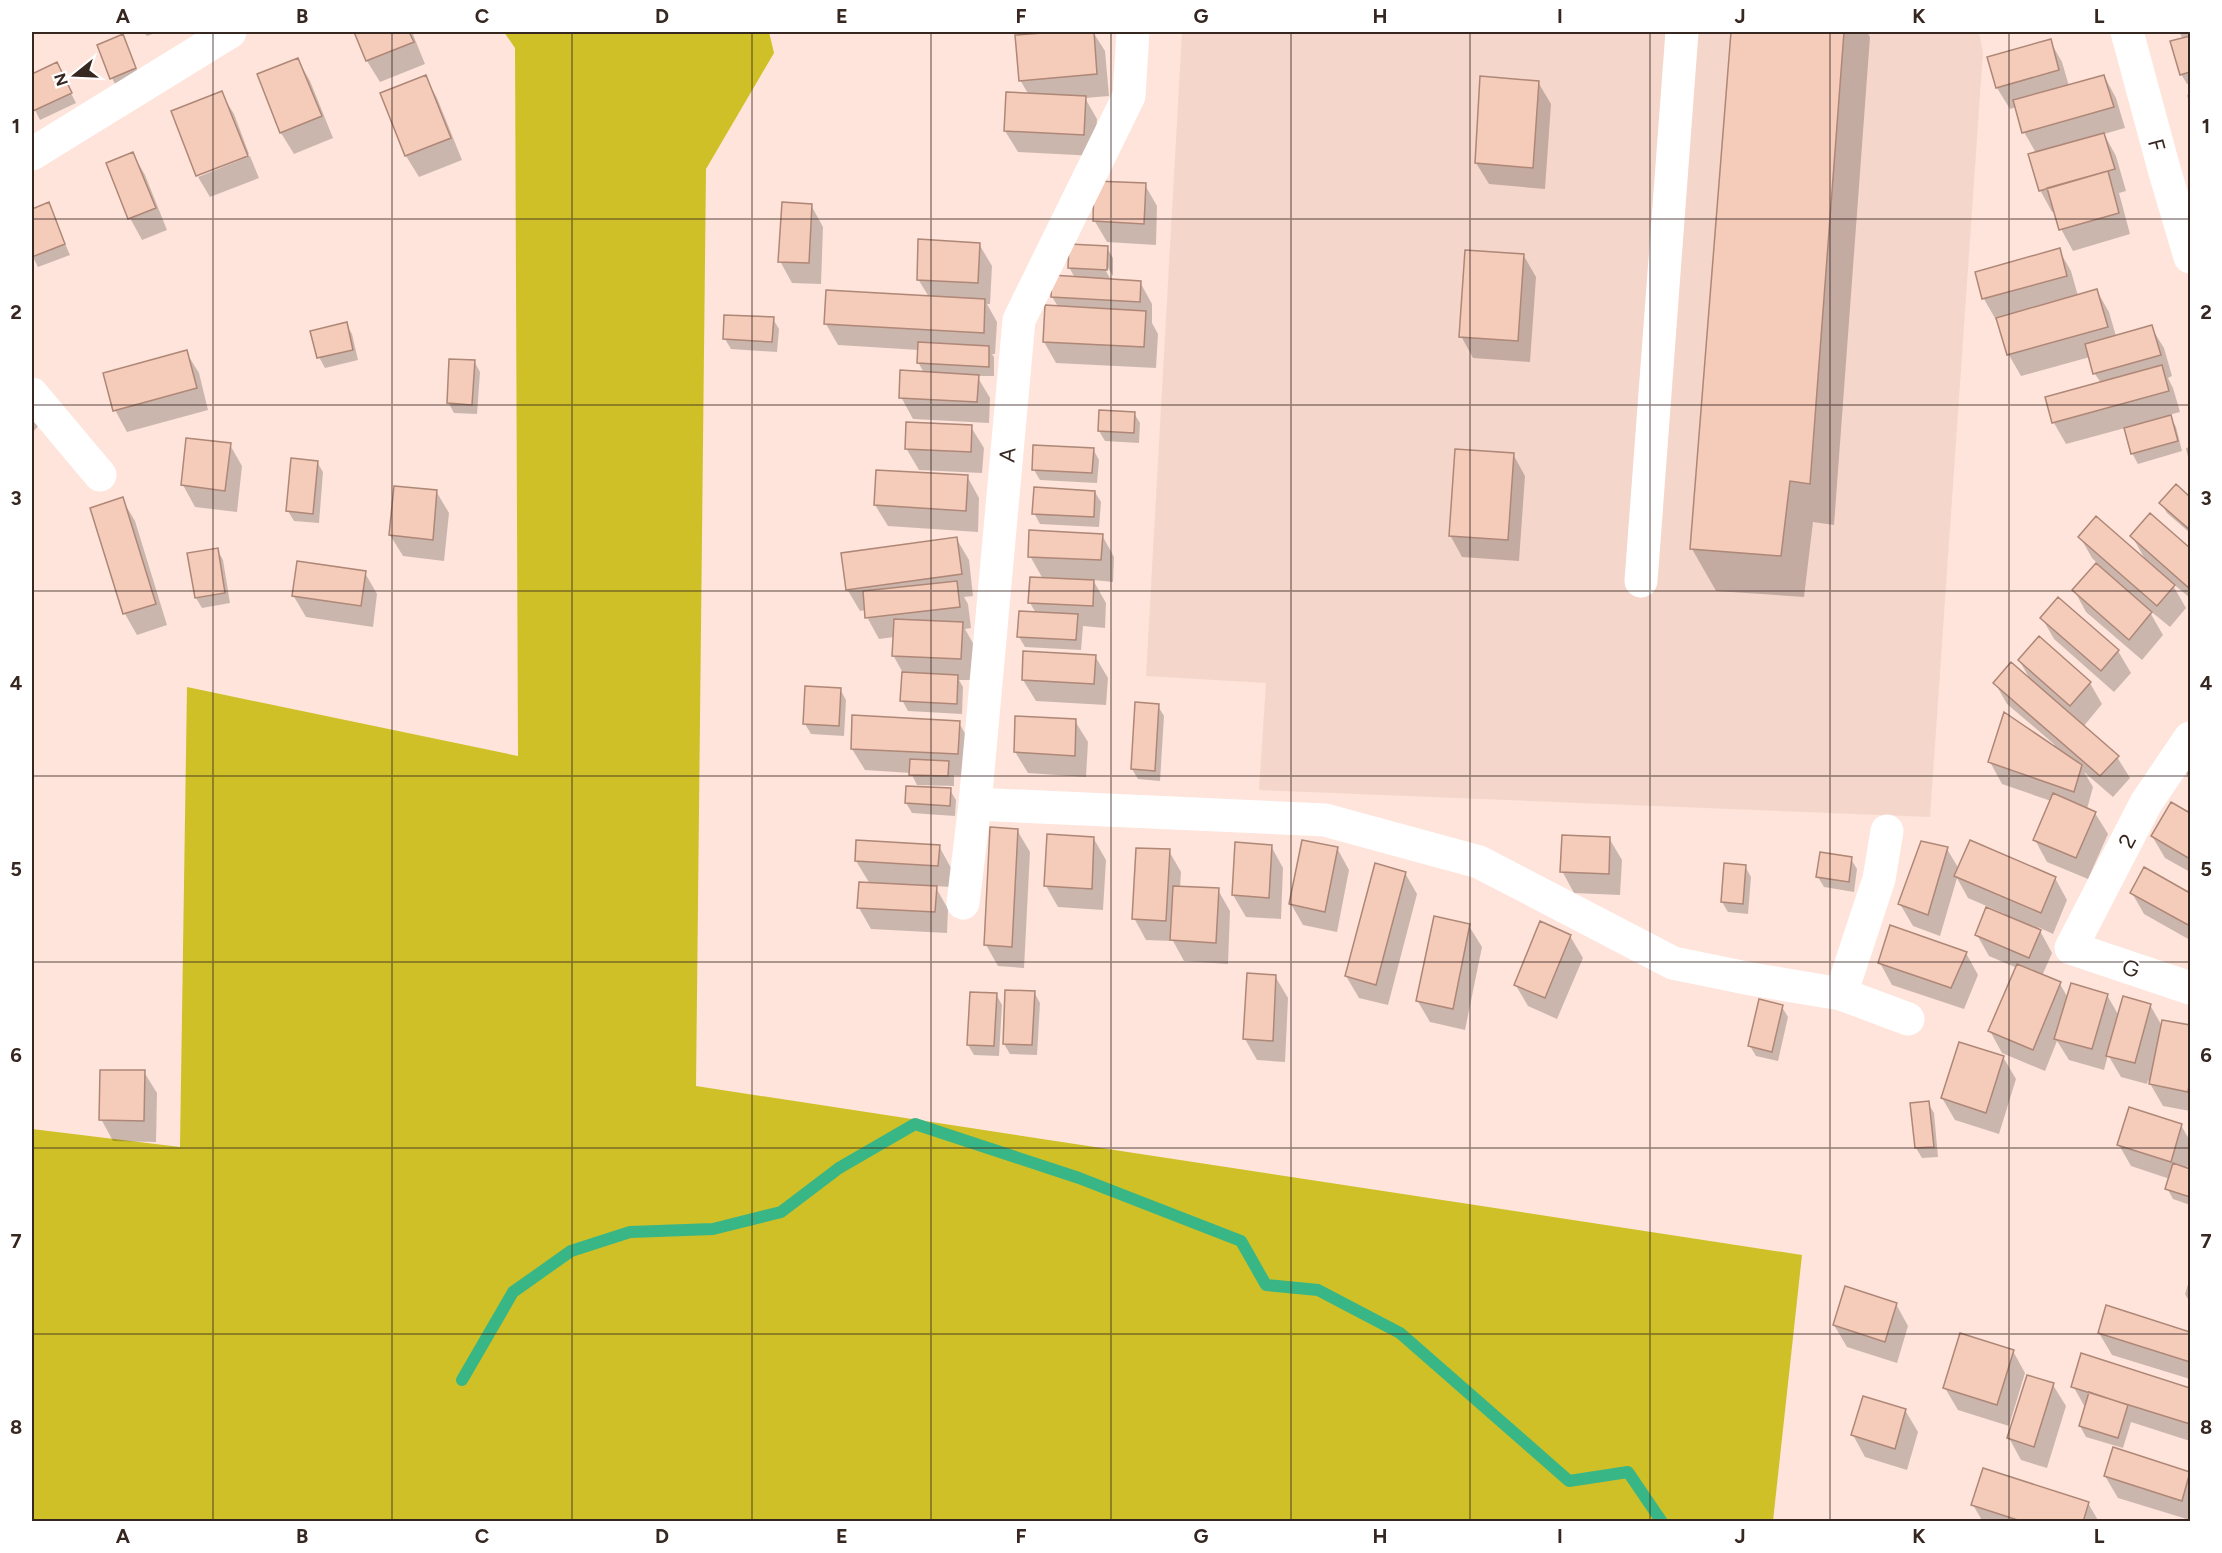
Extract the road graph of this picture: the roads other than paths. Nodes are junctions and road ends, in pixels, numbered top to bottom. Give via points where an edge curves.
1 (230, 32) edge
2 (1133, 32) edge
3 (1682, 32) edge
4 (2127, 32) edge
5 (32, 154) edge
6 (2190, 257) edge
7 (32, 394) edge
8 (100, 475) dead end
9 (1641, 581) dead end
10 (2190, 738) edge
11 (975, 804) junction
12 (1887, 831) dead end
13 (963, 903) dead end
14 (2072, 948) joint
15 (2190, 988) edge
16 (1841, 994) junction
17 (1908, 1019) dead end

1 - 5 street
2 - 11 street, A via 1129,96 1019,320
3 - 9 street
4 - 6 street, F
7 - 8 street
10 - 14 street, 2 via 2146,803
11 - 13 street, A
11 - 16 street via 1325,820 1479,862 1673,963
12 - 16 street via 1879,879
14 - 15 street, G
16 - 17 street

